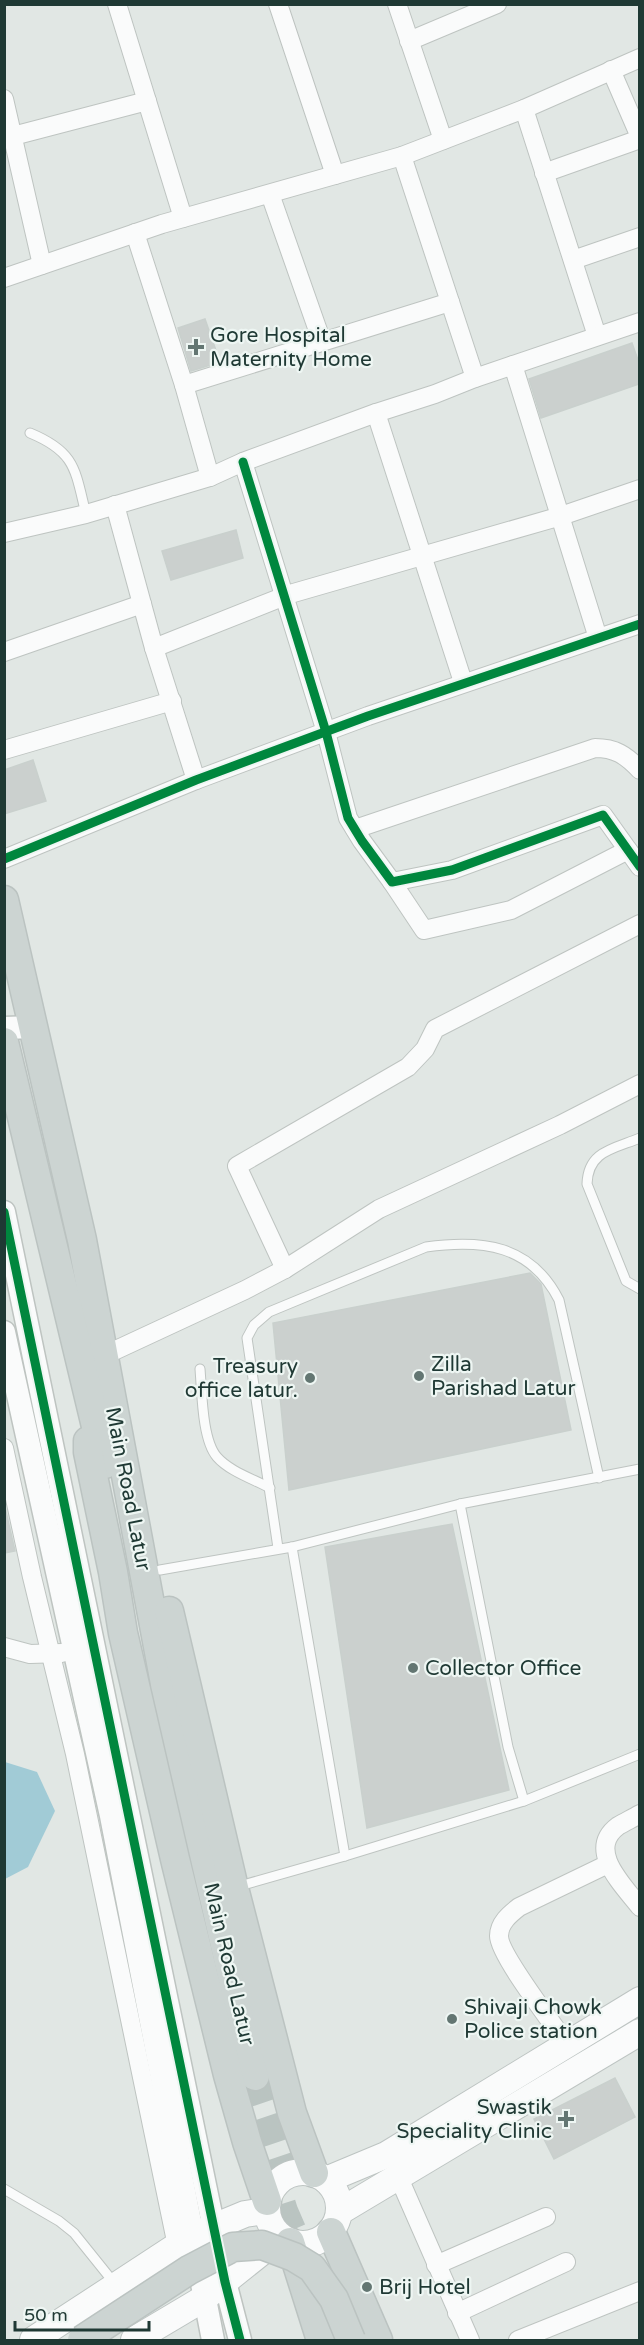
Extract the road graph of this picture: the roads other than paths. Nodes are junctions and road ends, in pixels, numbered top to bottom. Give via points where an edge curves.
1 (117, 4) edge
2 (278, 4) edge
3 (397, 4) edge
4 (497, 4) edge
5 (409, 41) junction
6 (639, 58) edge
7 (612, 70) junction
8 (4, 99) edge
9 (147, 101) junction
10 (524, 109) junction
11 (13, 136) junction
12 (639, 138) edge
13 (443, 140) junction
14 (402, 156) junction
15 (544, 173) junction
16 (335, 175) junction
17 (270, 194) junction
18 (183, 218) junction
19 (135, 233) junction
20 (639, 237) edge
21 (573, 260) junction
22 (42, 265) junction
23 (4, 278) edge
24 (450, 302) junction
25 (639, 322) edge
26 (597, 336) junction
27 (322, 342) junction
28 (513, 365) junction
29 (475, 378) junction
30 (184, 385) junction
31 (376, 413) junction
32 (30, 433) dead end
33 (243, 462) junction
34 (210, 477) junction
35 (639, 489) edge
36 (115, 505) junction
37 (86, 514) junction
38 (560, 516) junction
39 (4, 533) edge
40 (422, 556) junction
41 (284, 596) junction
42 (142, 604) junction
43 (639, 624) edge
44 (598, 638) junction
45 (154, 648) junction
46 (4, 652) edge
47 (463, 682) junction
48 (172, 701) junction
49 (326, 732) junction
50 (4, 750) edge
51 (639, 770) edge
52 (196, 780) junction
53 (355, 829) junction
54 (628, 850) junction
55 (4, 859) edge
56 (639, 867) edge
57 (392, 882) junction
58 (4, 900) edge
59 (639, 924) edge
60 (35, 1027) junction
61 (4, 1028) edge
62 (4, 1042) edge
63 (639, 1084) edge
64 (639, 1137) edge
65 (4, 1212) edge
66 (285, 1269) junction
67 (639, 1289) edge
68 (4, 1332) edge
69 (103, 1356) junction
70 (200, 1369) dead end
71 (100, 1399) junction
72 (4, 1448) edge
73 (639, 1469) edge
74 (599, 1478) junction
75 (270, 1488) junction
76 (460, 1504) junction
77 (292, 1547) junction
78 (278, 1548) junction
79 (160, 1570) junction
80 (4, 1647) edge
81 (74, 1652) junction
82 (639, 1754) edge
83 (524, 1801) junction
84 (639, 1814) edge
85 (345, 1856) junction
86 (608, 1864) junction
87 (234, 1888) junction
88 (639, 1907) edge
89 (639, 2000) edge
90 (639, 2032) edge
91 (568, 2046) junction
92 (247, 2076) tunnel mouth
93 (320, 2177) junction
94 (399, 2178) junction
95 (4, 2188) edge
96 (266, 2206) junction
97 (546, 2217) dead end
98 (335, 2222) junction
99 (195, 2236) junction
100 (285, 2239) junction
101 (566, 2262) dead end
102 (436, 2265) junction
103 (225, 2282) junction
104 (117, 2286) junction
105 (639, 2291) edge
106 (203, 2300) junction
107 (458, 2313) junction
108 (33, 2340) edge
109 (82, 2340) edge
110 (134, 2340) edge
111 (213, 2340) edge
112 (240, 2340) edge
113 (321, 2340) edge
114 (351, 2340) edge
115 (378, 2340) edge
116 (470, 2340) edge
117 (518, 2340) edge

1 - 9 street
2 - 16 street
3 - 5 street
4 - 5 street
5 - 13 street
6 - 7 street
7 - 10 street
7 - 12 street
8 - 11 street
9 - 11 street
9 - 18 street
10 - 13 street
10 - 15 street
11 - 22 street
12 - 15 street
13 - 14 street
14 - 16 street
14 - 24 street
15 - 21 street
16 - 17 street
17 - 18 street
17 - 27 street
18 - 19 street
19 - 22 street
19 - 30 street
20 - 21 street
21 - 26 street
22 - 23 street
24 - 27 street
24 - 29 street
25 - 26 street
26 - 28 street
27 - 30 street
28 - 29 street
28 - 38 street
29 - 31 street
30 - 34 street
31 - 33 street
31 - 40 street
32 - 37 lane via 50,441 67,457 77,476
33 - 34 street
33 - 41 street
34 - 36 street
35 - 38 street
36 - 37 street
36 - 42 street
37 - 39 street
38 - 40 street
38 - 44 street
40 - 41 street
40 - 47 street
41 - 45 street
41 - 49 street
42 - 45 street
42 - 46 street
43 - 44 street
44 - 47 street
45 - 48 street
47 - 49 street
48 - 50 street
48 - 52 street
49 - 52 street
49 - 53 street via 348,818
51 - 53 street via 610,748 595,748
52 - 55 street
53 - 57 street
54 - 56 street
54 - 57 street via 603,815 452,870
54 - 57 street via 511,910 424,930
58 - 60 main road, Main Road Latur
59 - 66 street via 435,1029 425,1049 408,1067 237,1166
60 - 61 street
60 - 69 main road, Main Road Latur
62 - 71 main road, Main Road Latur
63 - 66 street via 379,1209
64 - 67 lane via 599,1154 592,1161 587,1184 626,1281
65 - 81 street
66 - 69 street
68 - 81 street
69 - 71 main road, Main Road Latur
70 - 75 lane via 208,1442 217,1457 229,1466
71 - 79 main road via 135,1452
71 - 92 main road, Main Road Latur via 165,1684
71 - 96 main road via 88,1452 123,1633 228,2075
72 - 81 street via 32,1577
73 - 74 lane
74 - 75 lane via 559,1300 552,1286 533,1264 509,1251 454,1243 426,1247 269,1312 254,1325 247,1338
74 - 76 lane
75 - 78 lane
76 - 77 lane
76 - 83 lane via 508,1748
77 - 78 lane
77 - 85 lane
78 - 79 lane
79 - 87 main road
80 - 81 street via 30,1654
81 - 99 street
82 - 83 lane
83 - 85 lane
84 - 86 street via 617,1827 608,1838 603,1848
85 - 87 lane
86 - 88 street
86 - 91 street via 519,1907 502,1925 499,1938 511,1963
87 - 93 main road via 292,2113
89 - 91 main road
90 - 94 main road
91 - 93 main road via 386,2155
93 - 96 main road via 300,2172 287,2175 272,2188
93 - 98 main road via 335,2191
94 - 98 main road
94 - 102 street
95 - 104 lane via 74,2233
96 - 99 main road
96 - 100 main road via 270,2225
97 - 102 street
98 - 100 main road via 312,2244
98 - 115 main road
99 - 103 street
99 - 104 main road
99 - 106 street
100 - 103 main road
100 - 113 main road
101 - 107 street
102 - 107 street
103 - 106 main road
103 - 112 street
104 - 108 main road
105 - 117 street
106 - 110 main road
106 - 111 street
107 - 116 street
109 - 114 main road, bridge via 189,2270 233,2247 262,2245 312,2268 334,2299

